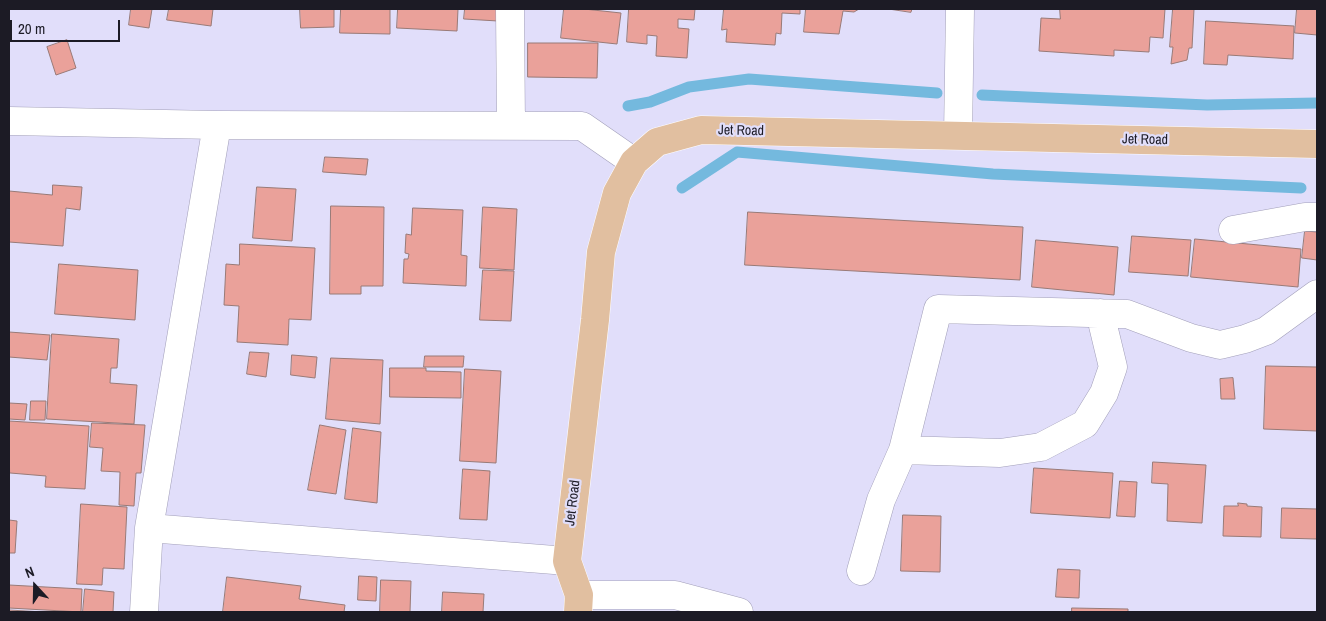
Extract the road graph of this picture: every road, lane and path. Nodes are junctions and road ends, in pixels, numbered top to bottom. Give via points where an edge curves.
1 (510, 9) edge
2 (960, 9) edge
3 (9, 121) edge
4 (216, 125) junction
5 (511, 126) junction
6 (958, 135) junction
7 (1317, 144) edge
8 (634, 162) junction
9 (1317, 217) edge
10 (1233, 230) dead end
11 (1317, 294) edge
12 (1100, 314) junction
13 (903, 450) junction
14 (149, 528) junction
15 (567, 561) junction
16 (862, 571) dead end
17 (578, 603) edge
18 (144, 612) edge
19 (739, 612) edge

1 - 5 street
2 - 6 street
3 - 4 street
4 - 5 street
4 - 14 street
5 - 8 street via 582,126
6 - 7 main road, Jet Road
6 - 8 main road, Jet Road via 701,130 657,142
8 - 15 main road, Jet Road via 617,193 601,252
9 - 10 street
11 - 12 street via 1266,331 1220,345 1191,338 1127,314
12 - 13 street via 1112,367 1104,393 1085,424 1041,446 1000,453
12 - 13 street via 938,309
13 - 16 street via 882,500
14 - 15 street
14 - 18 street
15 - 17 main road, Jet Road
17 - 19 street via 675,595

